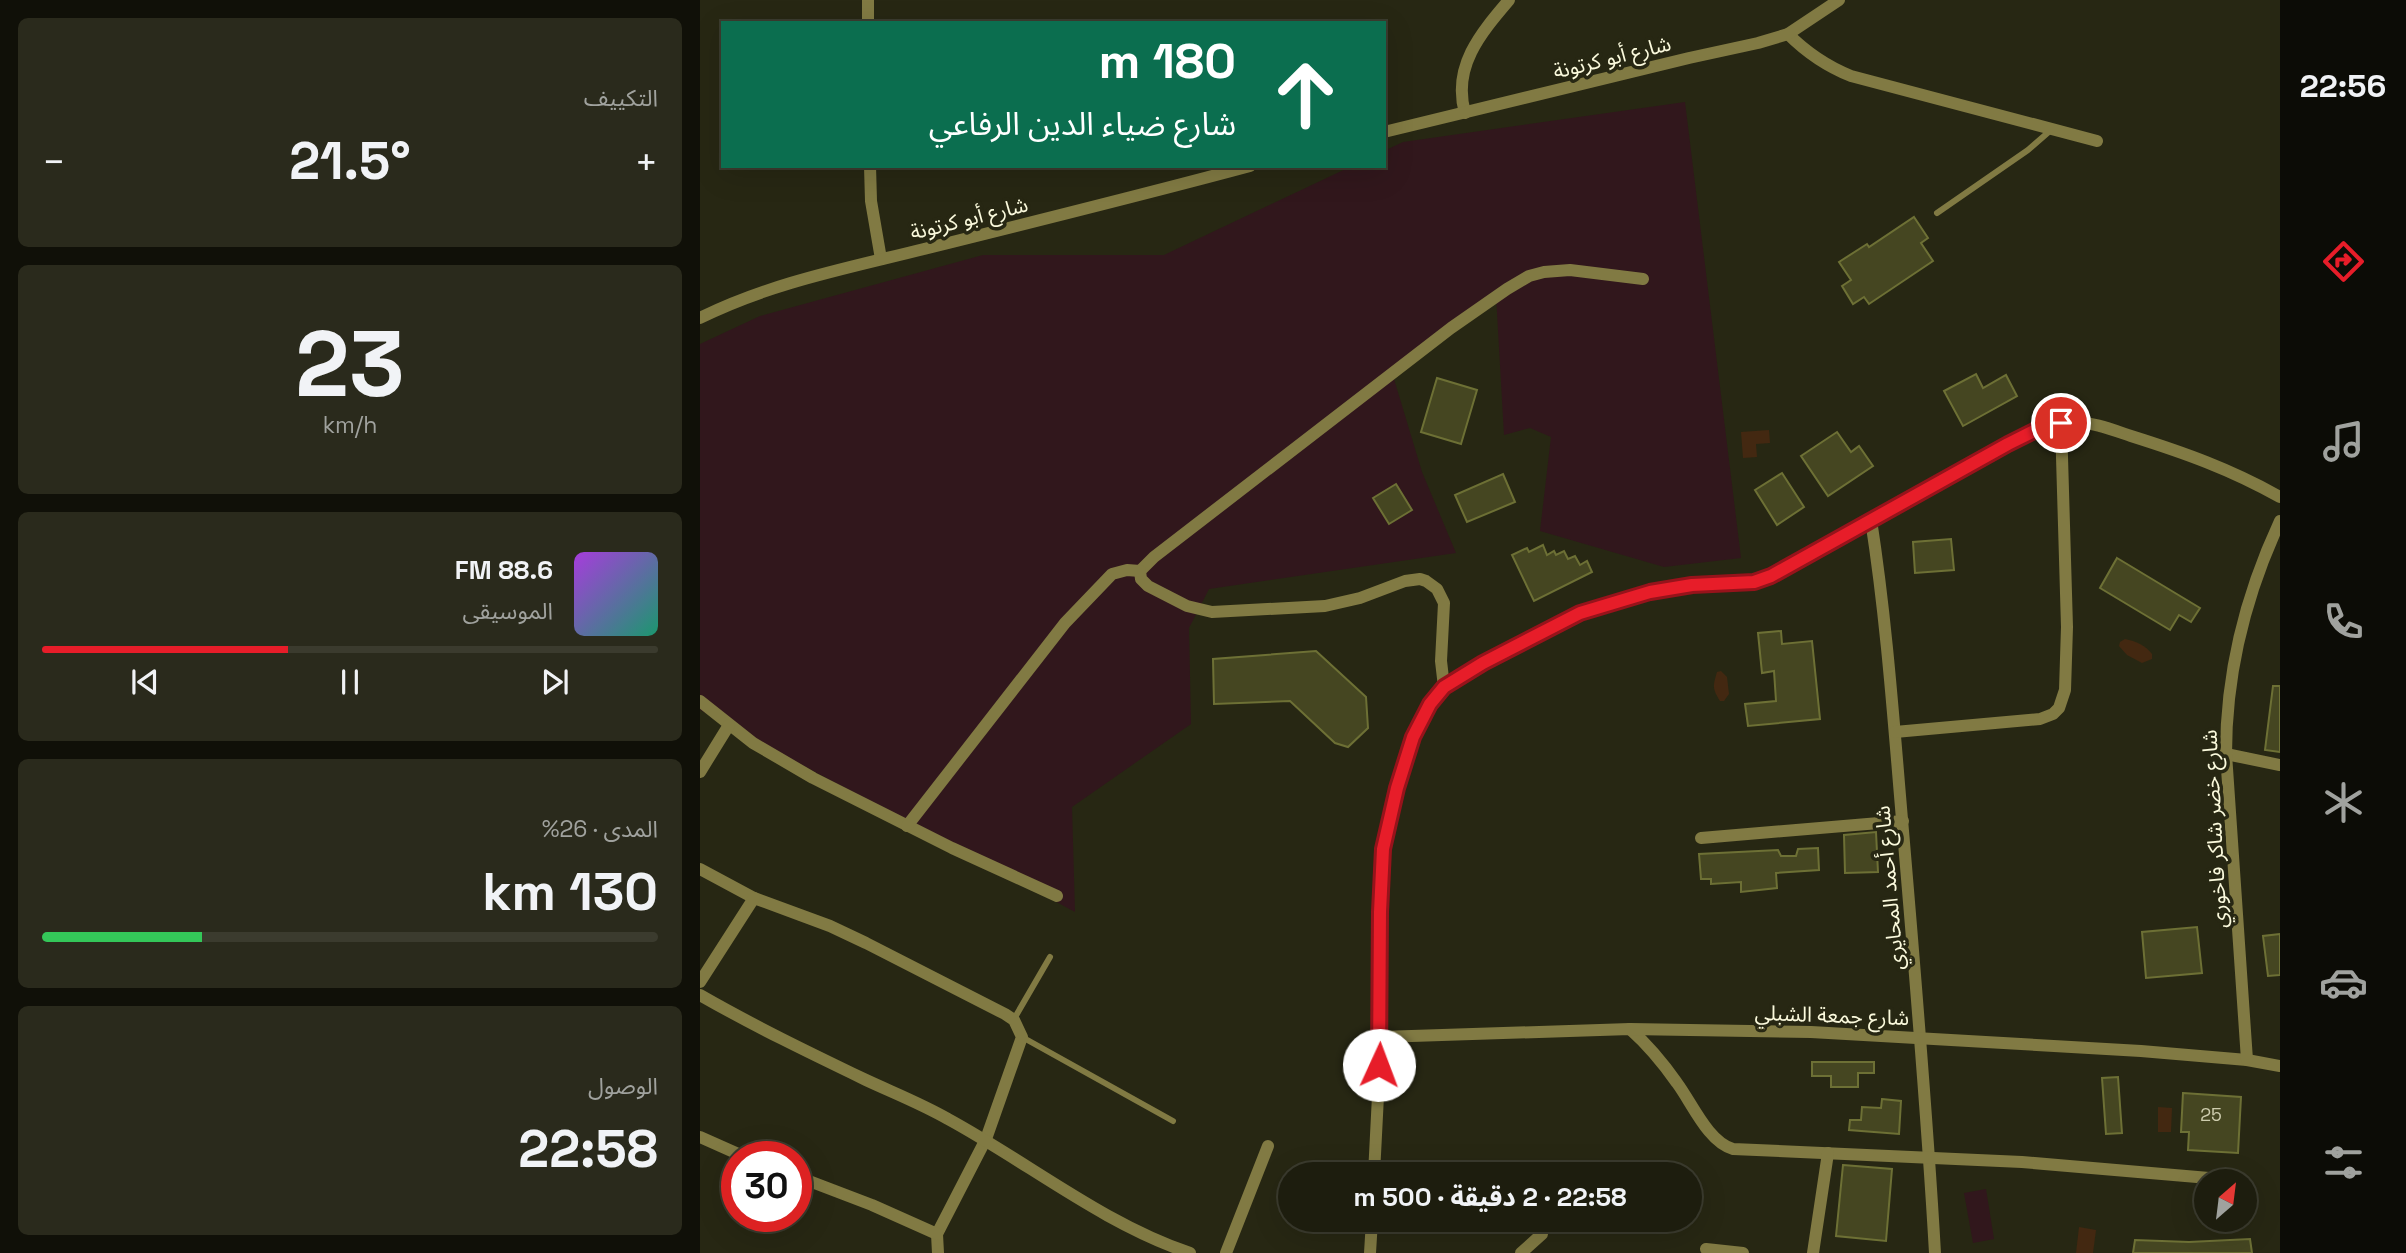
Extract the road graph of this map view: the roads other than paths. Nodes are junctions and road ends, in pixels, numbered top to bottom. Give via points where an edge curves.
1 (868, 0) edge
2 (1508, 0) edge
3 (1839, 0) edge
4 (868, 21) edge
5 (1788, 34) junction
6 (1465, 113) junction
7 (2051, 130) junction
8 (1386, 132) edge
9 (2097, 141) dead end
10 (870, 168) edge
11 (1243, 168) edge
12 (1937, 213) dead end
13 (881, 259) junction
14 (1643, 279) dead end
15 (700, 318) edge
16 (2061, 423) junction
17 (2280, 497) edge
18 (1871, 520) junction
19 (2280, 521) edge
20 (1140, 571) junction
21 (1444, 687) junction
22 (700, 701) edge
23 (729, 725) junction
24 (1895, 732) junction
25 (2226, 754) junction
26 (2280, 765) edge
27 (700, 772) edge
28 (1903, 821) junction
29 (907, 826) junction
30 (1701, 838) dead end
31 (700, 869) edge
32 (1057, 896) dead end
33 (754, 898) junction
34 (1050, 957) dead end
35 (700, 982) edge
36 (700, 995) edge
37 (1014, 1020) junction
38 (1630, 1029) junction
39 (1022, 1037) junction
40 (1381, 1037) junction
41 (1921, 1038) junction
42 (2248, 1060) junction
43 (2280, 1066) edge
44 (1173, 1121) dead end
45 (700, 1137) edge
46 (986, 1139) junction
47 (721, 1146) edge
48 (1268, 1146) dead end
49 (1828, 1153) junction
50 (1930, 1157) junction
51 (1375, 1162) edge
52 (2194, 1177) edge
53 (812, 1183) edge
54 (1371, 1232) edge
55 (937, 1234) junction
56 (1542, 1234) dead end
57 (1706, 1249) dead end
58 (938, 1253) edge
59 (1190, 1253) edge
60 (1226, 1253) edge
61 (1370, 1253) edge
62 (1521, 1253) edge
63 (1743, 1253) edge
64 (1813, 1253) edge
65 (1935, 1253) edge

1 - 4 street
2 - 6 street via 1467,59 1460,89
3 - 5 street, شارع أبو كرتونة
5 - 6 street, شارع أبو كرتونة
5 - 7 street via 1814,58 1851,76
6 - 8 street, شارع أبو كرتونة
7 - 9 street
7 - 12 lane
10 - 13 street
11 - 13 street, شارع أبو كرتونة
13 - 15 street, شارع أبو كرتونة via 788,284
14 - 20 street via 1570,270 1529,276 1440,337
16 - 17 street via 2093,424 2184,452
16 - 18 street via 2008,444
16 - 24 street via 2067,627 2063,700 2053,714 2040,719
18 - 21 street via 1754,582 1650,592 1580,613
18 - 24 street, شارع أحمد المحايري
19 - 25 street, شارع خضر شاكر فاخوري via 2240,634
20 - 21 street via 1140,579 1148,586 1187,606 1212,612 1325,606 1405,581 1426,581 1444,603
20 - 29 street via 1111,575 1065,623
21 - 40 street via 1413,737 1383,849
22 - 23 street
23 - 27 street
23 - 29 street via 784,762
24 - 28 street, شارع أحمد المحايري
25 - 26 street
25 - 42 street, شارع خضر شاكر فاخوري
28 - 30 street
28 - 41 street, شارع أحمد المحايري
29 - 32 street
31 - 33 street
33 - 35 street
33 - 37 street via 830,926
34 - 37 lane
36 - 46 street
37 - 39 street
38 - 40 street, شارع جمعة الشبلي
38 - 41 street, شارع جمعة الشبلي
38 - 49 street via 1664,1065 1721,1144 1732,1149
39 - 44 lane
39 - 46 street
40 - 51 street
41 - 42 street, شارع جمعة الشبلي
41 - 50 street, شارع أحمد المحايري
42 - 43 street, شارع جمعة الشبلي
45 - 47 street
46 - 55 street
46 - 59 street via 1136,1232
48 - 60 street
49 - 50 street
49 - 64 street
50 - 52 street
50 - 65 street, شارع أحمد المحايري
53 - 55 street
54 - 61 street
55 - 58 street
56 - 62 street
57 - 63 street

